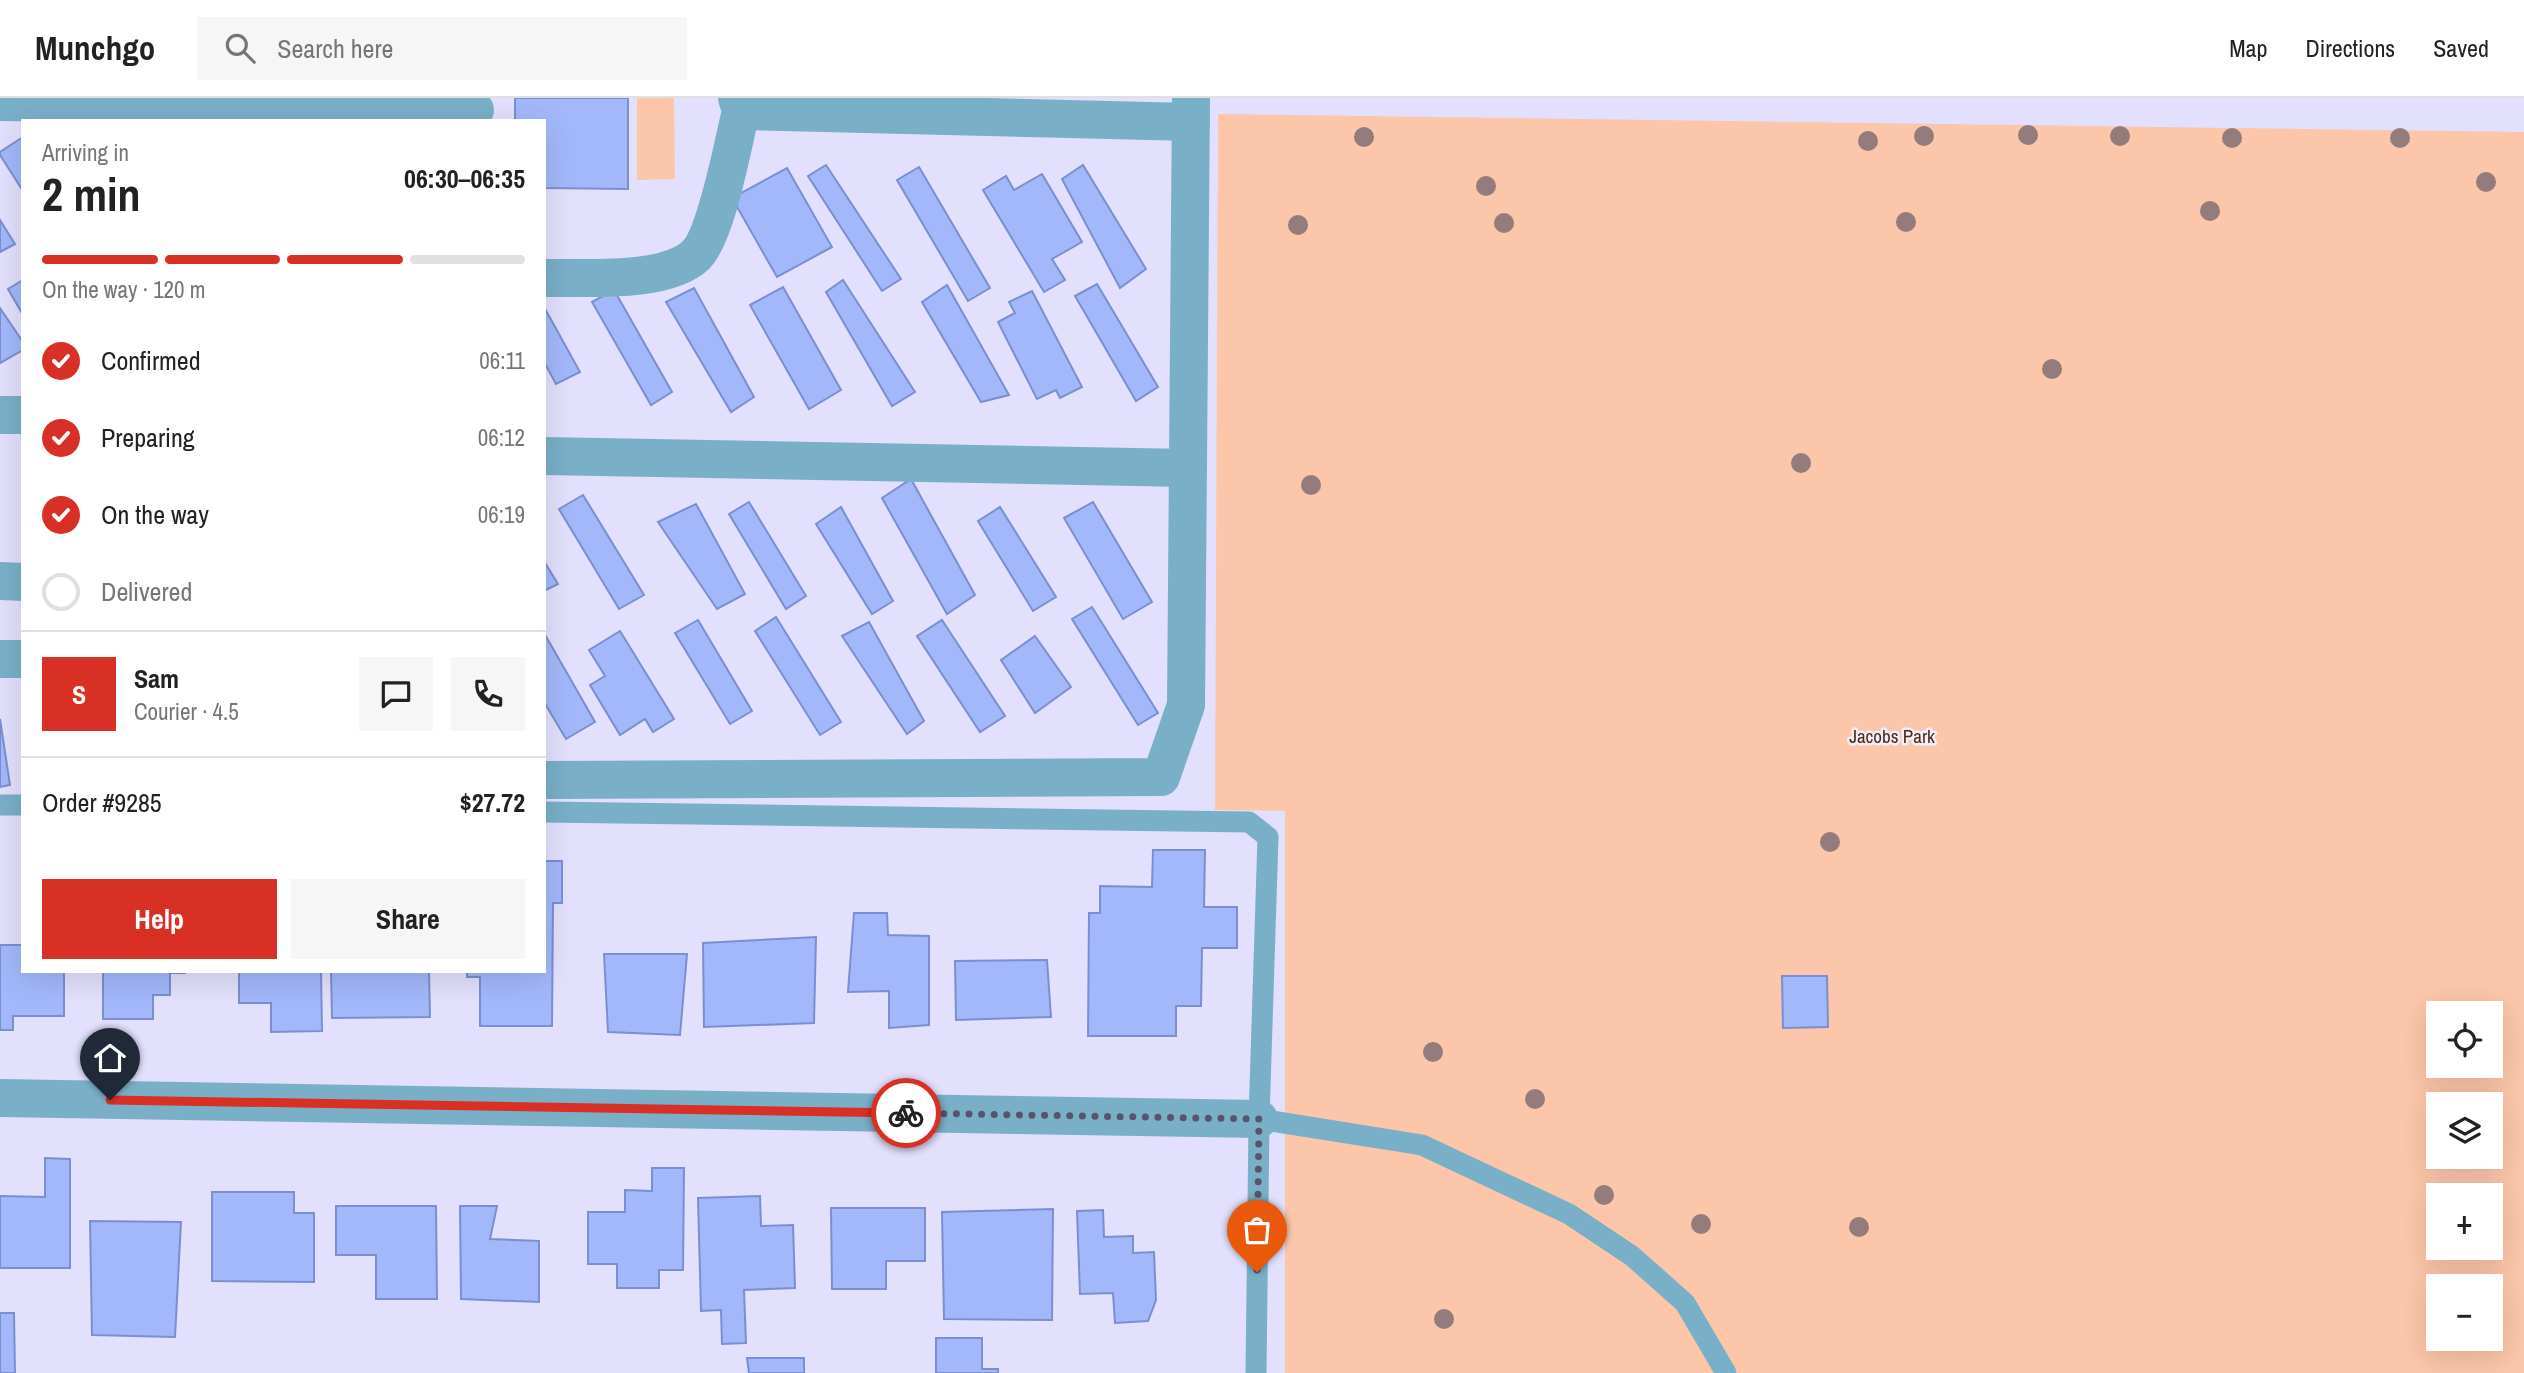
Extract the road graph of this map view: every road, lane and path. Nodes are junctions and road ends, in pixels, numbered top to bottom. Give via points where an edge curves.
1 (0, 102) edge
2 (739, 105) edge
3 (475, 110) edge
4 (1191, 110) edge
5 (546, 278) edge
6 (0, 415) edge
7 (21, 415) edge
8 (546, 456) edge
9 (1188, 468) junction
10 (0, 581) edge
11 (21, 582) edge
12 (0, 659) edge
13 (21, 659) edge
14 (546, 780) edge
15 (0, 805) edge
16 (21, 805) edge
17 (546, 812) edge
18 (0, 1098) edge
19 (1259, 1119) junction
20 (1256, 1373) edge
21 (1726, 1373) edge

1 - 3 street
2 - 4 street
2 - 5 street via 712,227 696,255 665,272
4 - 9 street
6 - 7 street
8 - 9 street
9 - 14 street via 1186,705 1161,777
10 - 11 street
12 - 13 street
15 - 16 lane
17 - 19 lane via 1249,822 1268,837
18 - 19 street
19 - 20 lane
19 - 21 lane via 1422,1145 1569,1214 1632,1256 1685,1303

